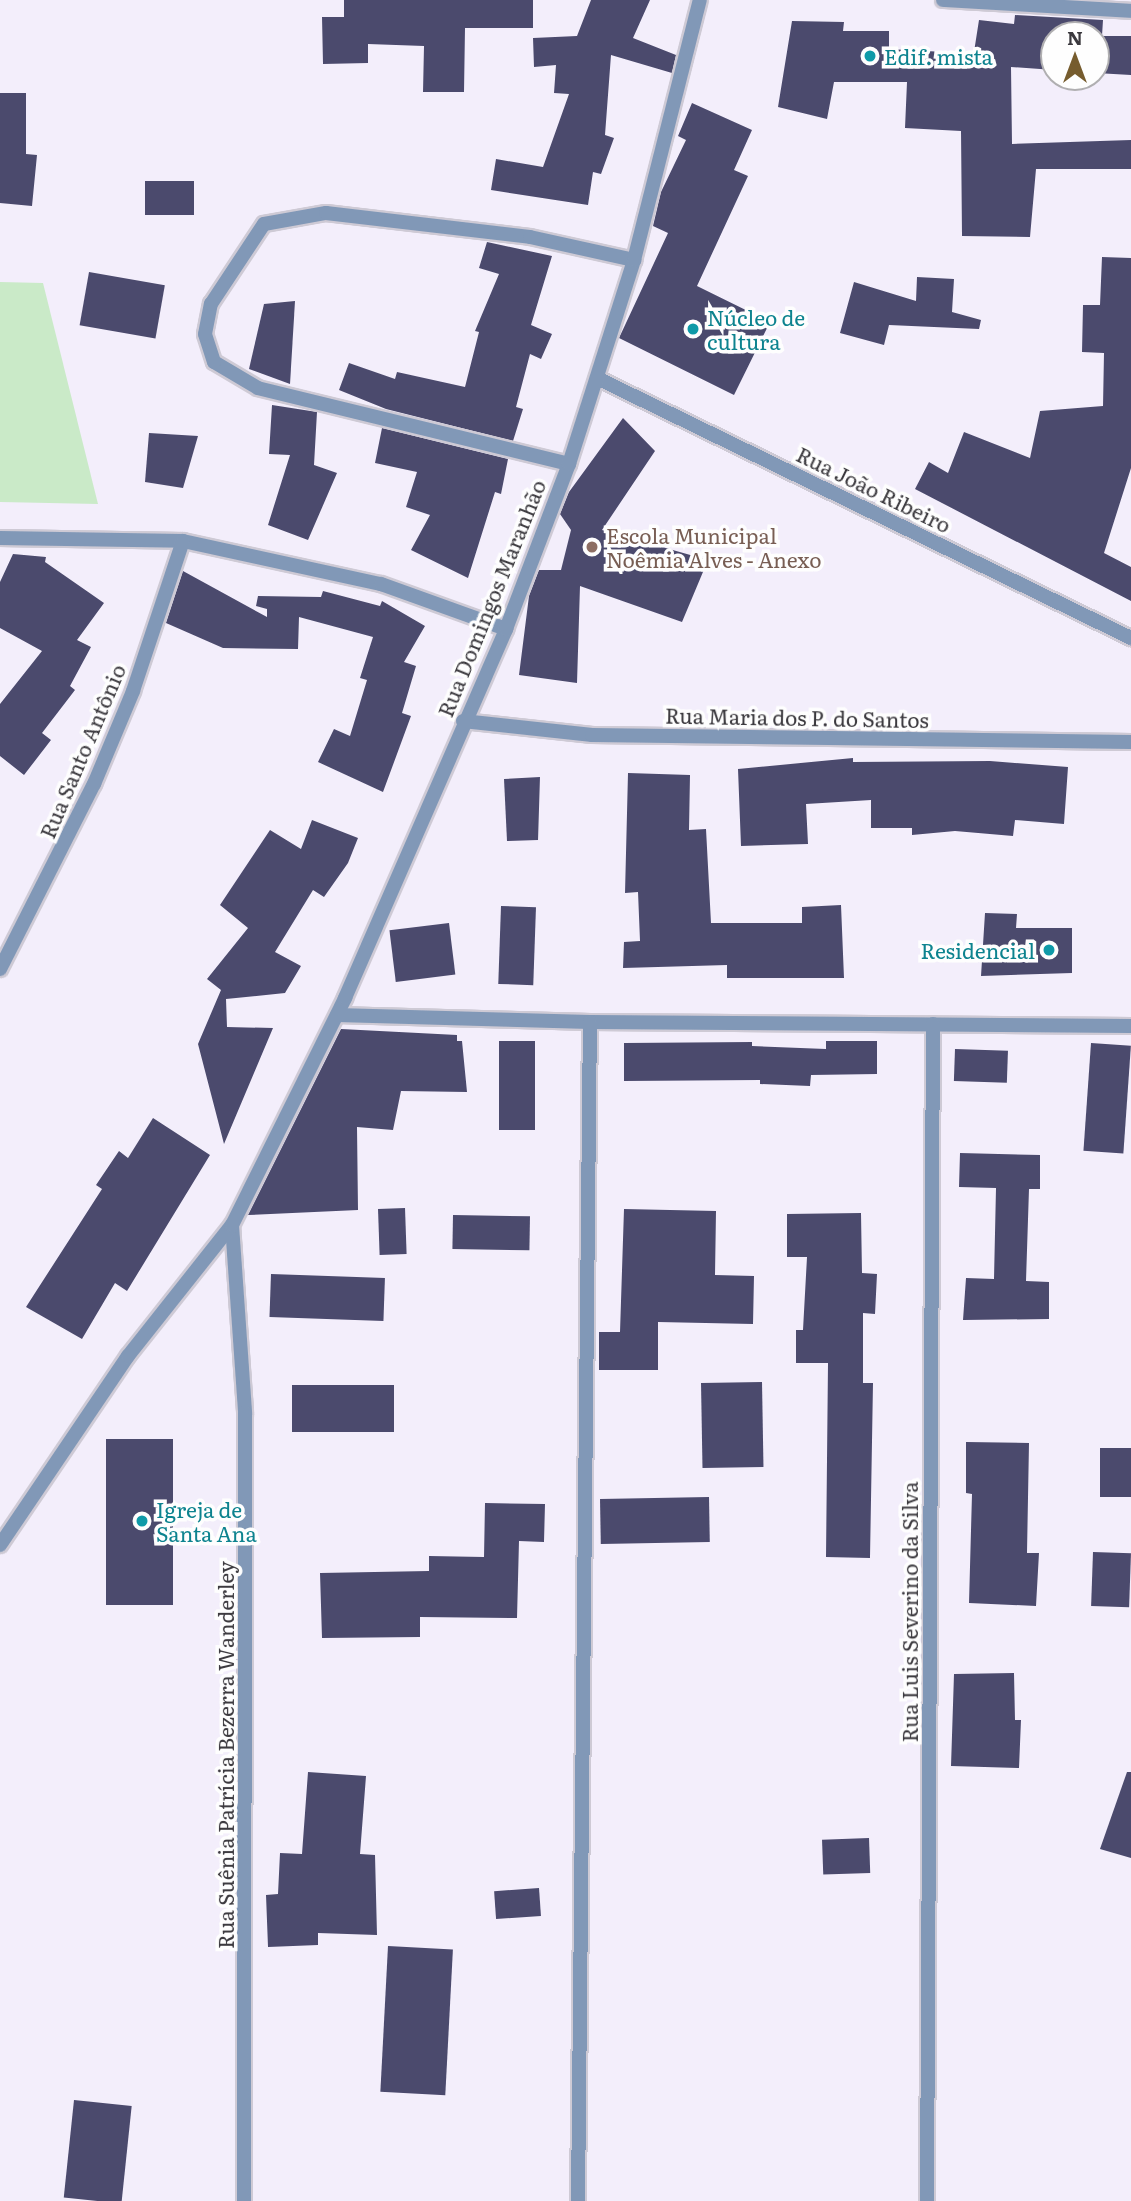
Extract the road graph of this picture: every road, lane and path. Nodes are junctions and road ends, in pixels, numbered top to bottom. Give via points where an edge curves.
1 (699, 0) edge
2 (943, 0) edge
3 (1131, 11) edge
4 (634, 260) junction
5 (598, 379) junction
6 (569, 464) junction
7 (0, 538) edge
8 (183, 541) junction
9 (506, 629) junction
10 (1131, 638) edge
11 (463, 721) junction
12 (1131, 742) edge
13 (0, 969) edge
14 (337, 1015) junction
15 (590, 1023) junction
16 (933, 1024) junction
17 (1131, 1026) edge
18 (232, 1225) junction
19 (0, 1545) edge
20 (244, 2201) edge
21 (578, 2201) edge
22 (927, 2201) edge

1 - 4 street, Rua Domingos Maranhão
2 - 3 street
4 - 5 street, Rua Domingos Maranhão
4 - 6 street via 530,237 314,214 264,224 211,304 205,334 214,362 258,388
5 - 6 street, Rua Domingos Maranhão
5 - 10 street, Rua João Ribeiro
6 - 9 street, Rua Domingos Maranhão
7 - 8 street
8 - 9 street via 381,584
8 - 13 street, Rua Santo Antônio via 133,691 94,784
9 - 11 street, Rua Domingos Maranhão
11 - 12 street, Rua Maria dos P. do Santos via 585,735
11 - 14 street, Rua Domingos Maranhão
14 - 15 street
14 - 18 street, Rua Domingos Maranhão
15 - 16 street
15 - 21 street
16 - 17 street
16 - 22 street, Rua Luis Severino da Silva
18 - 19 street, Rua Domingos Maranhão via 128,1356
18 - 20 street, Rua Suênia Patrícia Bezerra Wanderley via 245,1455

